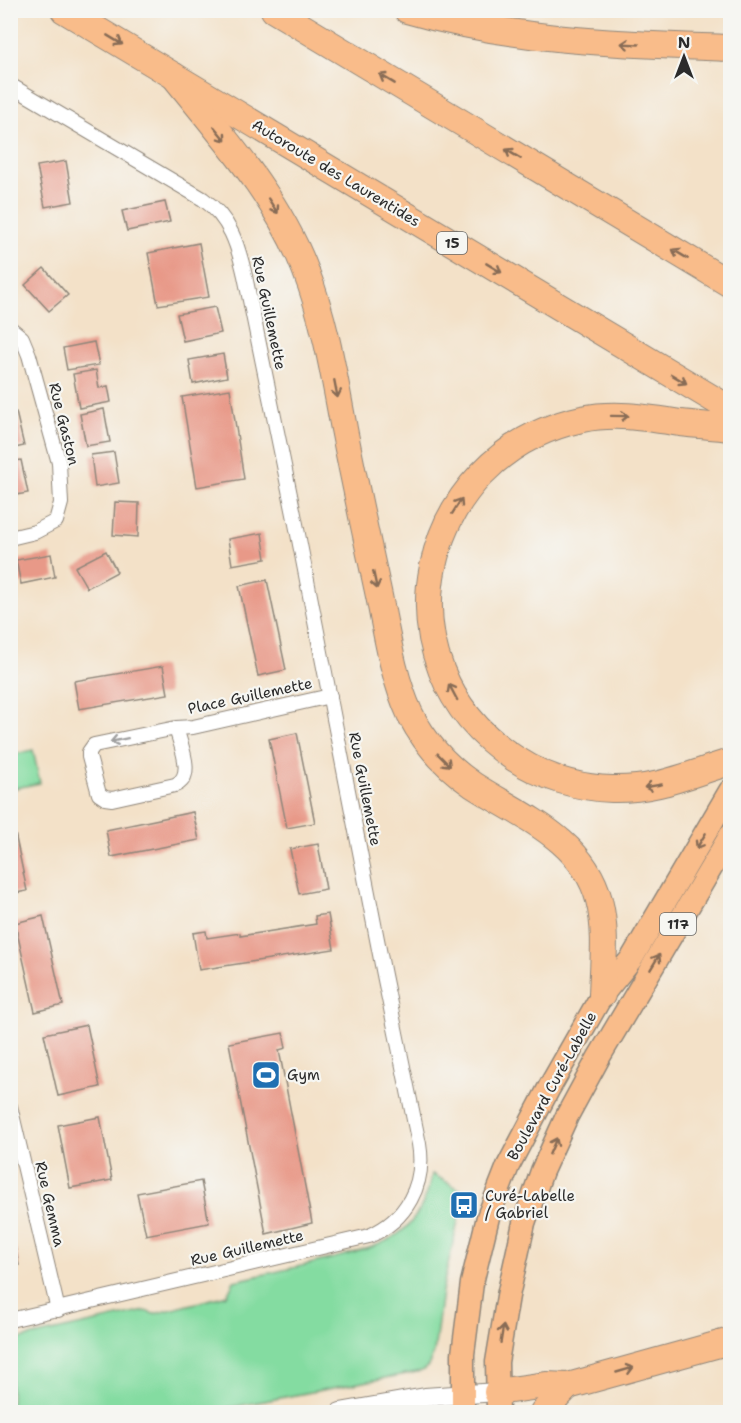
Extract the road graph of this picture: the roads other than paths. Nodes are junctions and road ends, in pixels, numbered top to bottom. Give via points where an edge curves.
1 (64, 10) edge
2 (274, 10) edge
3 (407, 10) edge
4 (730, 48) edge
5 (174, 76) junction
6 (10, 85) edge
7 (730, 284) edge
8 (10, 328) edge
9 (730, 409) edge
10 (730, 428) edge
11 (10, 538) edge
12 (330, 696) junction
13 (176, 728) junction
14 (730, 762) edge
15 (730, 791) edge
16 (730, 836) edge
17 (602, 995) junction
18 (11, 1110) edge
19 (58, 1310) junction
20 (10, 1320) edge
21 (730, 1341) edge
22 (568, 1386) junction
23 (498, 1402) edge
24 (463, 1403) edge
25 (340, 1413) edge
26 (543, 1413) edge

1 -> 5 highway, Autoroute des Laurentides / 15
7 -> 2 highway
4 -> 3 highway via 560,39 474,26
5 -> 9 highway, Autoroute des Laurentides / 15
5 -> 17 highway via 265,193 305,268 332,366 392,657 411,715 431,747 451,767 552,833 585,869 602,913
6 - 12 street, Rue Guillemette via 196,194 222,216 235,238
8 - 11 street, Rue Gaston via 22,339 29,355 59,463 62,503 56,521 35,532
14 -> 10 highway via 667,783 623,789 570,783 532,769 492,742 458,702 436,652 429,606 434,558 447,522 483,472 517,445 563,424 610,416
12 - 13 street, Place Guillemette
12 - 19 street, Rue Guillemette via 421,1153 413,1196 398,1217 369,1236
13 -> 13 street, Place Guillemette via 92,747 89,758 99,794 112,798 182,782 186,772
15 -> 17 main road, Boulevard Curé-Labelle / 117 via 632,958
23 -> 16 main road, Boulevard Curé-Labelle / 117 via 497,1362 513,1270 524,1223 553,1146 581,1089
17 - 24 main road, Boulevard Curé-Labelle / 117 via 524,1134 493,1204 470,1296 463,1354
18 - 19 street, Rue Gemma
19 - 20 street, Rue Guillemette
22 -> 21 highway
22 - 23 highway via 546,1385
22 - 26 highway
23 - 24 street
24 - 25 street via 410,1399

